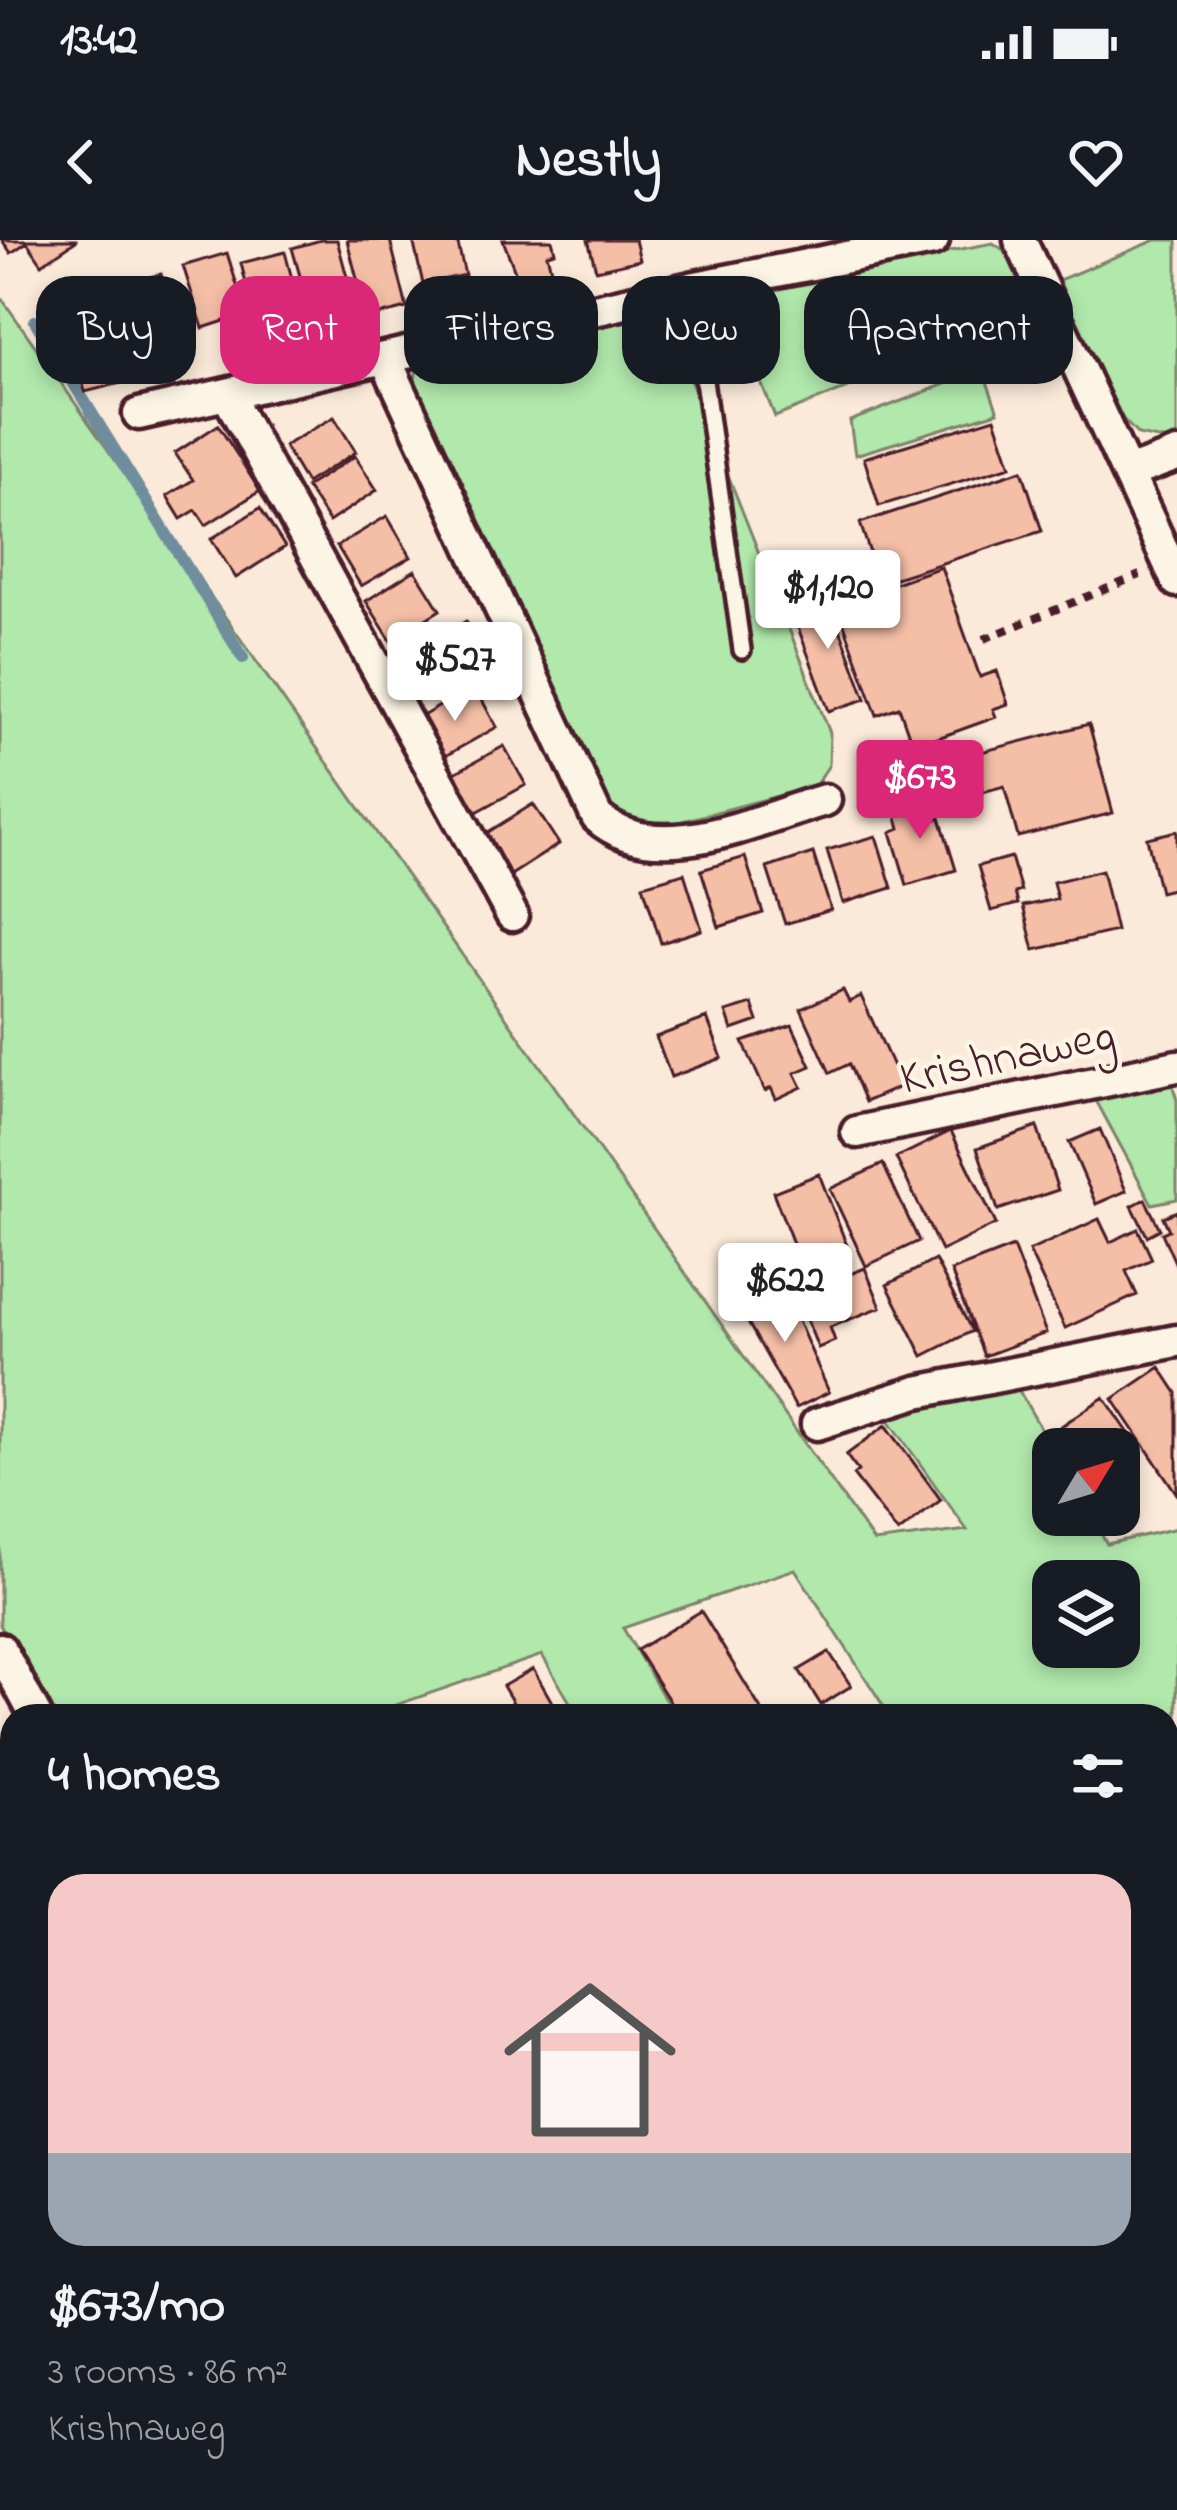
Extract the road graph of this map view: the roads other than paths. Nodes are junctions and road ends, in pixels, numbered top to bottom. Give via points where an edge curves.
1 (932, 240) edge
2 (1020, 240) edge
3 (751, 276) edge
4 (622, 304) edge
5 (385, 358) junction
6 (705, 384) edge
7 (227, 394) junction
8 (139, 414) dead end
9 (1177, 455) edge
10 (1128, 473) junction
11 (1173, 572) edge
12 (742, 650) dead end
13 (825, 800) dead end
14 (512, 915) dead end
15 (1177, 1066) edge
16 (856, 1132) dead end
17 (1177, 1341) edge
18 (817, 1424) dead end
19 (0, 1648) edge
20 (30, 1704) edge

1 - 3 street
2 - 10 street
4 - 5 street
5 - 7 street
5 - 13 street via 597,817 616,835 663,841
6 - 12 lane
7 - 8 street
7 - 14 street
9 - 10 street
10 - 11 street
15 - 16 street, Krishnaweg
17 - 18 street via 917,1392
19 - 20 street

